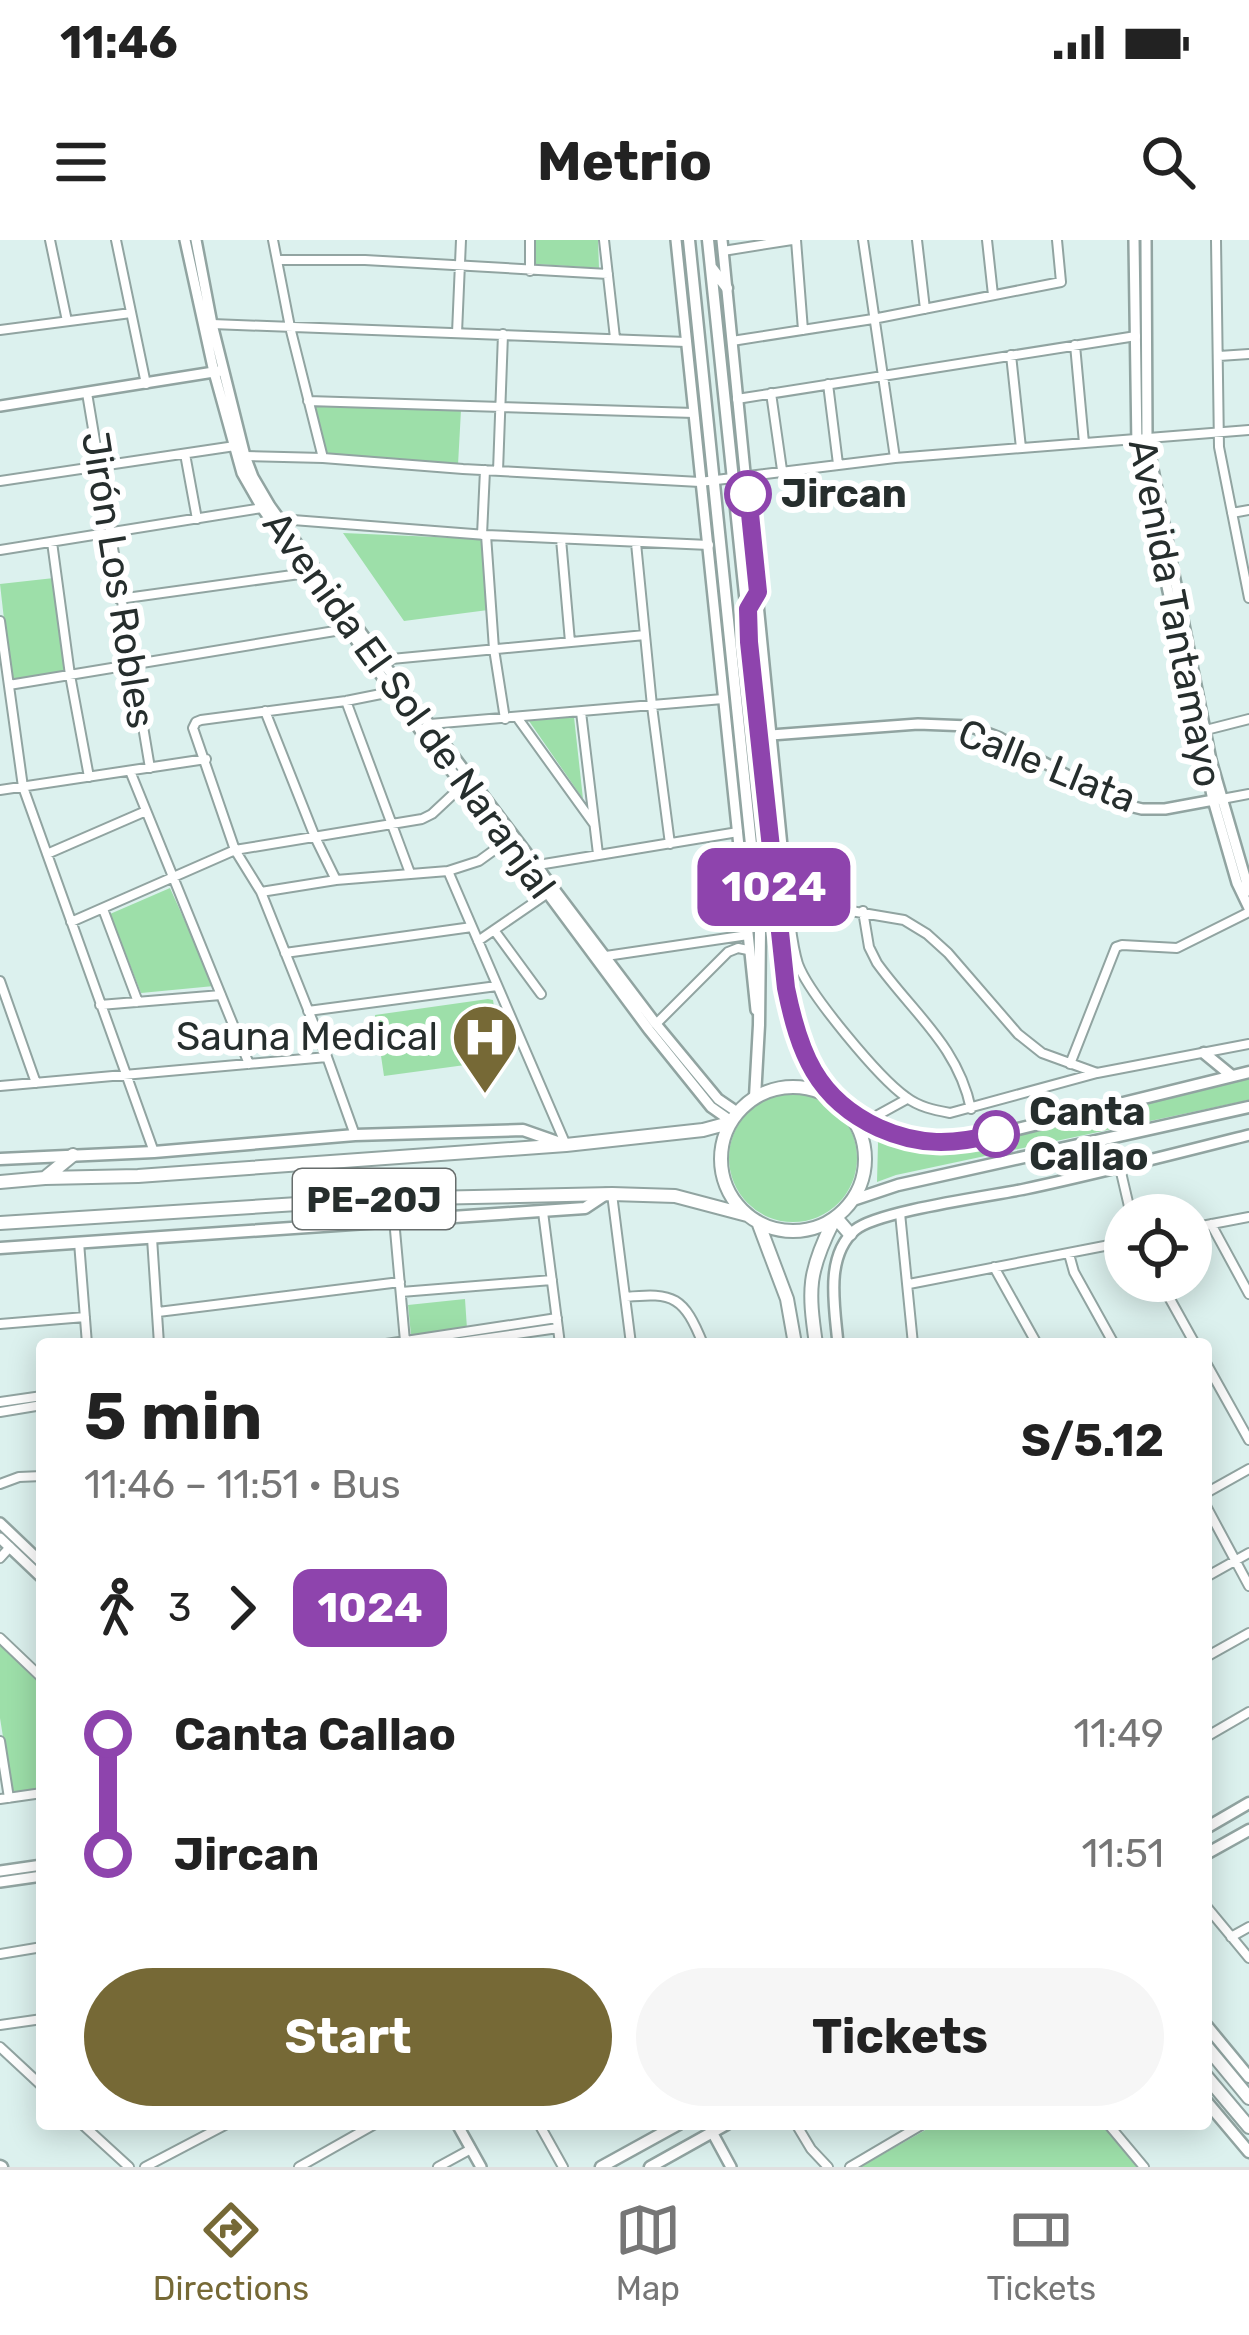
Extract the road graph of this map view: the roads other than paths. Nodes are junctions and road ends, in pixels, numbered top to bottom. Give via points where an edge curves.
1 (50, 240) edge
2 (116, 240) edge
3 (185, 240) edge
4 (196, 240) edge
5 (273, 240) edge
6 (461, 240) edge
7 (530, 240) edge
8 (604, 240) edge
9 (676, 240) edge
10 (689, 240) edge
11 (708, 240) edge
12 (794, 240) edge
13 (862, 240) edge
14 (917, 240) edge
15 (987, 240) edge
16 (1057, 240) edge
17 (1134, 240) edge
18 (1146, 240) edge
19 (1216, 240) edge
20 (723, 246) edge
21 (277, 260) junction
22 (710, 266) junction
23 (460, 268) junction
24 (530, 271) junction
25 (608, 274) junction
26 (727, 288) junction
27 (993, 295) junction
28 (694, 297) junction
29 (925, 309) junction
30 (683, 310) junction
31 (131, 313) junction
32 (873, 319) junction
33 (67, 321) junction
34 (212, 324) junction
35 (290, 327) junction
36 (802, 330) junction
37 (0, 331) edge
38 (457, 333) junction
39 (503, 334) junction
40 (1136, 336) junction
41 (615, 338) junction
42 (731, 341) junction
43 (686, 342) junction
44 (1076, 345) junction
45 (1249, 354) edge
46 (1010, 355) junction
47 (1219, 356) junction
48 (219, 371) junction
49 (883, 376) junction
50 (146, 384) junction
51 (828, 384) junction
52 (87, 393) junction
53 (771, 393) junction
54 (737, 399) junction
55 (308, 401) junction
56 (0, 406) edge
57 (501, 408) junction
58 (694, 413) junction
59 (1249, 430) edge
60 (1218, 433) junction
61 (1142, 440) junction
62 (1084, 443) junction
63 (235, 446) junction
64 (1022, 448) junction
65 (185, 454) junction
66 (245, 456) junction
67 (323, 458) junction
68 (895, 458) junction
69 (838, 464) junction
70 (99, 466) junction
71 (485, 470) junction
72 (782, 470) junction
73 (498, 471) junction
74 (746, 476) junction
75 (731, 478) junction
76 (0, 481) edge
77 (707, 482) junction
78 (262, 508) junction
79 (1249, 509) edge
80 (1232, 513) junction
81 (196, 518) junction
82 (280, 520) junction
83 (110, 532) junction
84 (484, 535) junction
85 (560, 539) junction
86 (52, 542) junction
87 (636, 543) junction
88 (709, 545) junction
89 (0, 550) edge
90 (307, 573) junction
91 (1248, 584) edge
92 (712, 587) junction
93 (758, 592) junction
94 (1249, 598) edge
95 (119, 599) junction
96 (725, 603) junction
97 (748, 609) junction
98 (0, 621) edge
99 (347, 629) junction
100 (645, 635) junction
101 (569, 642) junction
102 (494, 649) junction
103 (381, 660) junction
104 (132, 664) junction
105 (70, 675) junction
106 (9, 685) junction
107 (392, 692) junction
108 (723, 700) junction
109 (346, 701) junction
110 (652, 706) junction
111 (265, 711) junction
112 (581, 712) junction
113 (518, 718) junction
114 (506, 719) junction
115 (1249, 719) edge
116 (425, 728) junction
117 (1206, 730) junction
118 (771, 734) junction
119 (206, 760) junction
120 (150, 768) junction
121 (130, 771) junction
122 (88, 777) junction
123 (463, 785) junction
124 (23, 787) junction
125 (0, 790) edge
126 (1249, 794) edge
127 (1217, 800) junction
128 (146, 811) junction
129 (391, 825) junction
130 (595, 826) junction
131 (743, 831) junction
132 (315, 837) junction
133 (508, 840) junction
134 (670, 844) junction
135 (235, 850) junction
136 (47, 854) junction
137 (598, 854) junction
138 (538, 865) junction
139 (448, 871) junction
140 (411, 874) junction
141 (173, 878) junction
142 (336, 880) junction
143 (1249, 891) edge
144 (261, 892) junction
145 (548, 893) junction
146 (788, 907) junction
147 (103, 909) junction
148 (1249, 910) edge
149 (863, 911) junction
150 (71, 922) junction
151 (472, 927) junction
152 (494, 930) junction
153 (748, 935) junction
154 (478, 940) junction
155 (748, 950) junction
156 (285, 953) junction
157 (606, 956) junction
158 (0, 981) edge
159 (497, 986) junction
160 (541, 994) dead end
161 (221, 995) junction
162 (138, 1002) junction
163 (100, 1005) junction
164 (308, 1011) junction
165 (656, 1024) junction
166 (759, 1025) junction
167 (1249, 1044) edge
168 (1204, 1053) junction
169 (327, 1057) junction
170 (249, 1064) junction
171 (1070, 1064) junction
172 (1249, 1072) edge
173 (1097, 1073) junction
174 (125, 1075) junction
175 (1232, 1076) junction
176 (36, 1083) junction
177 (0, 1086) edge
178 (755, 1097) junction
179 (908, 1099) junction
180 (836, 1101) junction
181 (1249, 1107) edge
182 (970, 1109) junction
183 (848, 1113) junction
184 (732, 1119) junction
185 (865, 1122) junction
186 (355, 1135) junction
187 (1249, 1136) edge
188 (566, 1145) junction
189 (154, 1152) junction
190 (73, 1155) junction
191 (0, 1159) edge
192 (1120, 1168) junction
193 (45, 1178) junction
194 (0, 1182) edge
195 (609, 1194) junction
196 (1126, 1194) edge
197 (853, 1200) junction
198 (543, 1212) junction
199 (900, 1213) junction
200 (1249, 1217) edge
201 (752, 1218) junction
202 (394, 1219) junction
203 (835, 1220) junction
204 (0, 1223) edge
205 (1212, 1224) edge
206 (1212, 1226) edge
207 (850, 1234) junction
208 (152, 1236) junction
209 (80, 1241) junction
210 (1104, 1246) edge
211 (0, 1248) edge
212 (1069, 1254) junction
213 (994, 1267) junction
214 (552, 1280) junction
215 (909, 1284) junction
216 (400, 1287) junction
217 (1249, 1294) edge
218 (626, 1297) junction
219 (1172, 1302) edge
220 (158, 1312) junction
221 (85, 1317) junction
222 (557, 1323) junction
223 (0, 1324) edge
224 (487, 1337) edge
225 (87, 1338) edge
226 (159, 1338) edge
227 (405, 1338) edge
228 (559, 1338) edge
229 (630, 1338) edge
230 (700, 1338) edge
231 (795, 1338) edge
232 (815, 1338) edge
233 (838, 1338) edge
234 (913, 1338) edge
235 (1034, 1338) edge
236 (1111, 1338) edge
237 (1192, 1338) edge
238 (1212, 1374) edge
239 (36, 1397) edge
240 (0, 1402) edge
241 (36, 1407) edge
242 (0, 1412) edge
243 (1249, 1440) edge
244 (1249, 1469) edge
245 (36, 1476) edge
246 (0, 1484) edge
247 (1212, 1490) edge
248 (1212, 1518) edge
249 (0, 1523) edge
250 (0, 1538) edge
251 (10, 1547) junction
252 (1249, 1553) edge
253 (36, 1557) edge
254 (0, 1558) edge
255 (1234, 1561) junction
256 (36, 1571) edge
257 (1212, 1573) edge
258 (1249, 1586) edge
259 (1249, 1633) edge
260 (0, 1638) edge
261 (1212, 1654) edge
262 (36, 1672) edge
263 (1249, 1712) edge
264 (1212, 1734) edge
265 (0, 1741) edge
266 (36, 1794) edge
267 (4, 1799) edge
268 (1249, 1803) edge
269 (1212, 1825) edge
270 (1249, 1829) edge
271 (1212, 1851) edge
272 (36, 1866) edge
273 (0, 1871) edge
274 (36, 1877) edge
275 (0, 1882) edge
276 (1212, 1913) edge
277 (1249, 1927) edge
278 (1231, 1936) junction
279 (36, 1948) edge
280 (0, 1954) edge
281 (1249, 1958) edge
282 (36, 2019) edge
283 (0, 2025) edge
284 (1212, 2032) edge
285 (0, 2048) edge
286 (1212, 2054) edge
287 (1249, 2077) edge
288 (36, 2081) edge
289 (1212, 2083) edge
290 (1249, 2098) edge
291 (1212, 2108) edge
292 (1249, 2127) edge
293 (89, 2130) edge
294 (216, 2130) edge
295 (364, 2130) edge
296 (460, 2130) edge
297 (541, 2130) edge
298 (668, 2130) edge
299 (716, 2130) edge
300 (800, 2130) edge
301 (913, 2130) edge
302 (1113, 2130) edge
303 (712, 2132) junction
304 (471, 2149) junction
305 (1249, 2152) edge
306 (129, 2167) edge
307 (145, 2167) edge
308 (299, 2167) edge
309 (438, 2167) edge
310 (481, 2167) edge
311 (562, 2167) edge
312 (601, 2167) edge
313 (650, 2167) edge
314 (731, 2167) edge
315 (828, 2167) edge
316 (850, 2167) edge
317 (1144, 2167) edge

1 - 33 street
2 - 31 street
3 - 48 street, Avenida El Sol de Naranjal
4 - 34 street, Avenida El Sol de Naranjal
5 - 21 street
6 - 23 street
7 - 24 street
8 - 25 street
9 - 30 street
10 - 28 main road
11 - 22 main road
12 - 20 street
12 - 36 street
13 - 32 street
14 - 29 street
15 - 27 street
16 - 27 street via 1061,282
17 - 40 street, Avenida Tantamayo
18 - 61 street, Avenida Tantamayo
19 - 47 street
20 - 26 street
21 - 23 street
21 - 35 street
22 - 26 main road
22 - 75 main road
23 - 24 street
23 - 38 street
24 - 25 street
25 - 41 street
26 - 42 street
27 - 29 street
28 - 30 main road
28 - 77 main road
29 - 32 street
30 - 43 street
31 - 33 street
31 - 50 street
32 - 36 street
32 - 49 street
33 - 37 street
34 - 35 street
34 - 48 street, Avenida El Sol de Naranjal
35 - 38 street
35 - 55 street
36 - 42 street
38 - 39 street
39 - 41 street
39 - 57 street
40 - 44 street
40 - 61 street, Avenida Tantamayo
41 - 43 street
42 - 54 street
43 - 58 street
44 - 46 street
44 - 62 street
45 - 47 street
46 - 49 street
46 - 64 street
47 - 60 street
48 - 50 street
48 - 63 street, Avenida El Sol de Naranjal
48 - 66 street, Avenida El Sol de Naranjal
49 - 51 street
49 - 68 street
50 - 52 street
51 - 53 street
51 - 69 street
52 - 56 street
52 - 70 street, Jirón Los Robles
53 - 54 street
53 - 72 street
54 - 74 street
55 - 57 street
55 - 67 street
57 - 58 street
57 - 73 street
58 - 77 street
59 - 60 street
60 - 61 street
60 - 80 street
61 - 62 street
61 - 117 street, Avenida Tantamayo
61 - 127 street, Avenida Tantamayo
62 - 64 street
63 - 65 street
63 - 78 street, Avenida El Sol de Naranjal
64 - 68 street
65 - 70 street
65 - 81 street
66 - 67 street
66 - 82 street, Avenida El Sol de Naranjal
67 - 71 street
68 - 69 street
69 - 72 street
70 - 76 street
70 - 83 street, Jirón Los Robles
71 - 73 street
71 - 84 street
72 - 74 street
73 - 77 street
74 - 75 street
74 - 93 street
75 - 77 street
75 - 97 main road
77 - 88 street
77 - 96 main road
78 - 81 street
78 - 90 street, Avenida El Sol de Naranjal
79 - 80 street
80 - 91 street
81 - 83 street
82 - 84 street
82 - 103 street, Avenida El Sol de Naranjal
83 - 86 street
83 - 95 street, Jirón Los Robles
84 - 85 street
84 - 102 street
85 - 87 street
85 - 101 street
86 - 89 street
86 - 105 street
87 - 88 street
87 - 100 street
88 - 92 street
90 - 95 street
90 - 99 street, Avenida El Sol de Naranjal
91 - 94 street
92 - 96 main road
92 - 108 street
93 - 97 main road
93 - 118 street
95 - 104 street, Jirón Los Robles
96 - 131 main road
97 - 180 main road via 786,988 810,1065
98 - 106 street
99 - 104 street
99 - 107 street, Avenida El Sol de Naranjal
100 - 101 street
100 - 110 street
101 - 102 street
102 - 103 street
102 - 114 street
103 - 116 street, Avenida El Sol de Naranjal
104 - 105 street
104 - 120 street, Jirón Los Robles
105 - 106 street
105 - 122 street
106 - 124 street
107 - 109 street
107 - 116 street, Avenida El Sol de Naranjal
108 - 110 street
108 - 131 street
109 - 111 street
109 - 129 street
110 - 112 street
110 - 134 street
111 - 119 street via 196,722
111 - 132 street
112 - 113 street
112 - 130 street
113 - 114 street
113 - 130 street
114 - 116 street
115 - 117 street
116 - 123 street, Avenida El Sol de Naranjal
116 - 138 street, Avenida El Sol de Naranjal
117 - 127 street, Avenida Tantamayo
118 - 127 street, Calle Llata via 969,726 1117,803 1165,809
118 - 146 street
119 - 120 street
119 - 135 street
120 - 121 street
121 - 122 street
121 - 128 street
122 - 124 street
123 - 129 street via 432,814
123 - 133 street, Avenida El Sol de Naranjal
124 - 125 street
124 - 136 street
126 - 127 street, Calle Llata
127 - 143 street, Avenida Tantamayo
127 - 148 street, Avenida Tantamayo
128 - 136 street
128 - 141 street
129 - 132 street
129 - 140 street
130 - 137 street
131 - 134 street
131 - 153 street
131 - 166 main road via 760,932
132 - 135 street
132 - 142 street
133 - 139 street
133 - 145 street, Avenida El Sol de Naranjal
134 - 137 street
135 - 141 street
135 - 144 street
136 - 150 street
137 - 138 street
138 - 157 street, Avenida El Sol de Naranjal
139 - 140 street
139 - 151 street
140 - 142 street
141 - 147 street
141 - 161 street
142 - 144 street
144 - 156 street
145 - 152 street
145 - 184 street, Avenida El Sol de Naranjal via 711,1107
146 - 149 street
146 - 179 street via 805,977
147 - 150 street
147 - 162 street
148 - 171 street via 1175,948 1116,947
149 - 171 street via 927,934 1018,1034
149 - 182 street via 877,963 957,1064
150 - 163 street
151 - 154 street
151 - 156 street
152 - 154 street
152 - 160 street
153 - 155 street
153 - 157 street
154 - 159 street
155 - 165 street via 728,952
155 - 166 street
156 - 164 street
157 - 165 street, Avenida El Sol de Naranjal
158 - 176 street
159 - 164 street
159 - 188 street
161 - 162 street
161 - 170 street
162 - 163 street
163 - 174 street
164 - 169 street
165 - 184 street, Avenida El Sol de Naranjal
166 - 178 main road
167 - 168 street
168 - 173 street
168 - 175 main road
169 - 170 street
169 - 186 street
170 - 174 street
171 - 173 street
172 - 175 main road
173 - 182 street
174 - 176 street
174 - 189 street
175 - 185 main road via 944,1144
176 - 177 street
178 - 180 highway via 796,1087
178 - 184 highway
179 - 182 street via 929,1110
179 - 185 street
180 - 183 highway
181 - 197 main road
183 - 185 main road
183 - 197 highway via 863,1147
184 - 188 highway, PE-20J via 703,1130
184 - 201 highway via 722,1142 724,1182
186 - 188 main road via 523,1130
186 - 189 main road
187 - 192 street
188 - 193 highway, PE-20J
189 - 190 main road
190 - 191 main road
190 - 193 highway
192 - 196 street
192 - 199 street
193 - 194 highway, PE-20J
195 - 198 main road via 585,1208
195 - 201 highway, PE-20J via 675,1196
195 - 204 highway, PE-20J via 377,1199
195 - 218 street
197 - 203 highway
198 - 202 main road
198 - 214 street
199 - 207 street
199 - 215 street
200 - 205 street
201 - 203 highway via 788,1231
201 - 231 highway via 787,1298
202 - 208 main road
202 - 216 street
203 - 207 highway
203 - 232 highway via 810,1281
206 - 217 street
207 - 233 street via 835,1274
208 - 209 main road
208 - 220 street
209 - 211 main road
209 - 221 street
210 - 212 street
212 - 213 street
212 - 236 street
213 - 215 street
213 - 235 street
214 - 216 street
214 - 222 street
215 - 234 street
216 - 220 street
216 - 227 street
218 - 229 street
218 - 230 street via 676,1300
219 - 237 street
220 - 226 street
221 - 223 street
221 - 225 street
222 - 224 street
222 - 228 street
238 - 243 street
239 - 240 street
241 - 242 street
244 - 247 street
245 - 246 street
248 - 255 street
249 - 253 street
250 - 251 street
251 - 254 street
251 - 256 street
252 - 255 street
255 - 257 street
255 - 258 street
259 - 261 street
260 - 262 street
263 - 264 street
265 - 267 street
266 - 267 street
268 - 269 main road
270 - 271 main road
272 - 273 street
274 - 275 street
276 - 278 street
277 - 278 street
278 - 281 street
279 - 280 street
282 - 283 street
284 - 287 main road
285 - 288 street
286 - 290 highway
289 - 292 highway
291 - 305 main road
293 - 306 street
294 - 307 street
295 - 308 street
296 - 304 street
297 - 311 street
298 - 312 main road
299 - 303 main road
300 - 315 street
301 - 316 street
302 - 317 street
303 - 313 main road
303 - 314 street
304 - 309 street
304 - 310 street

